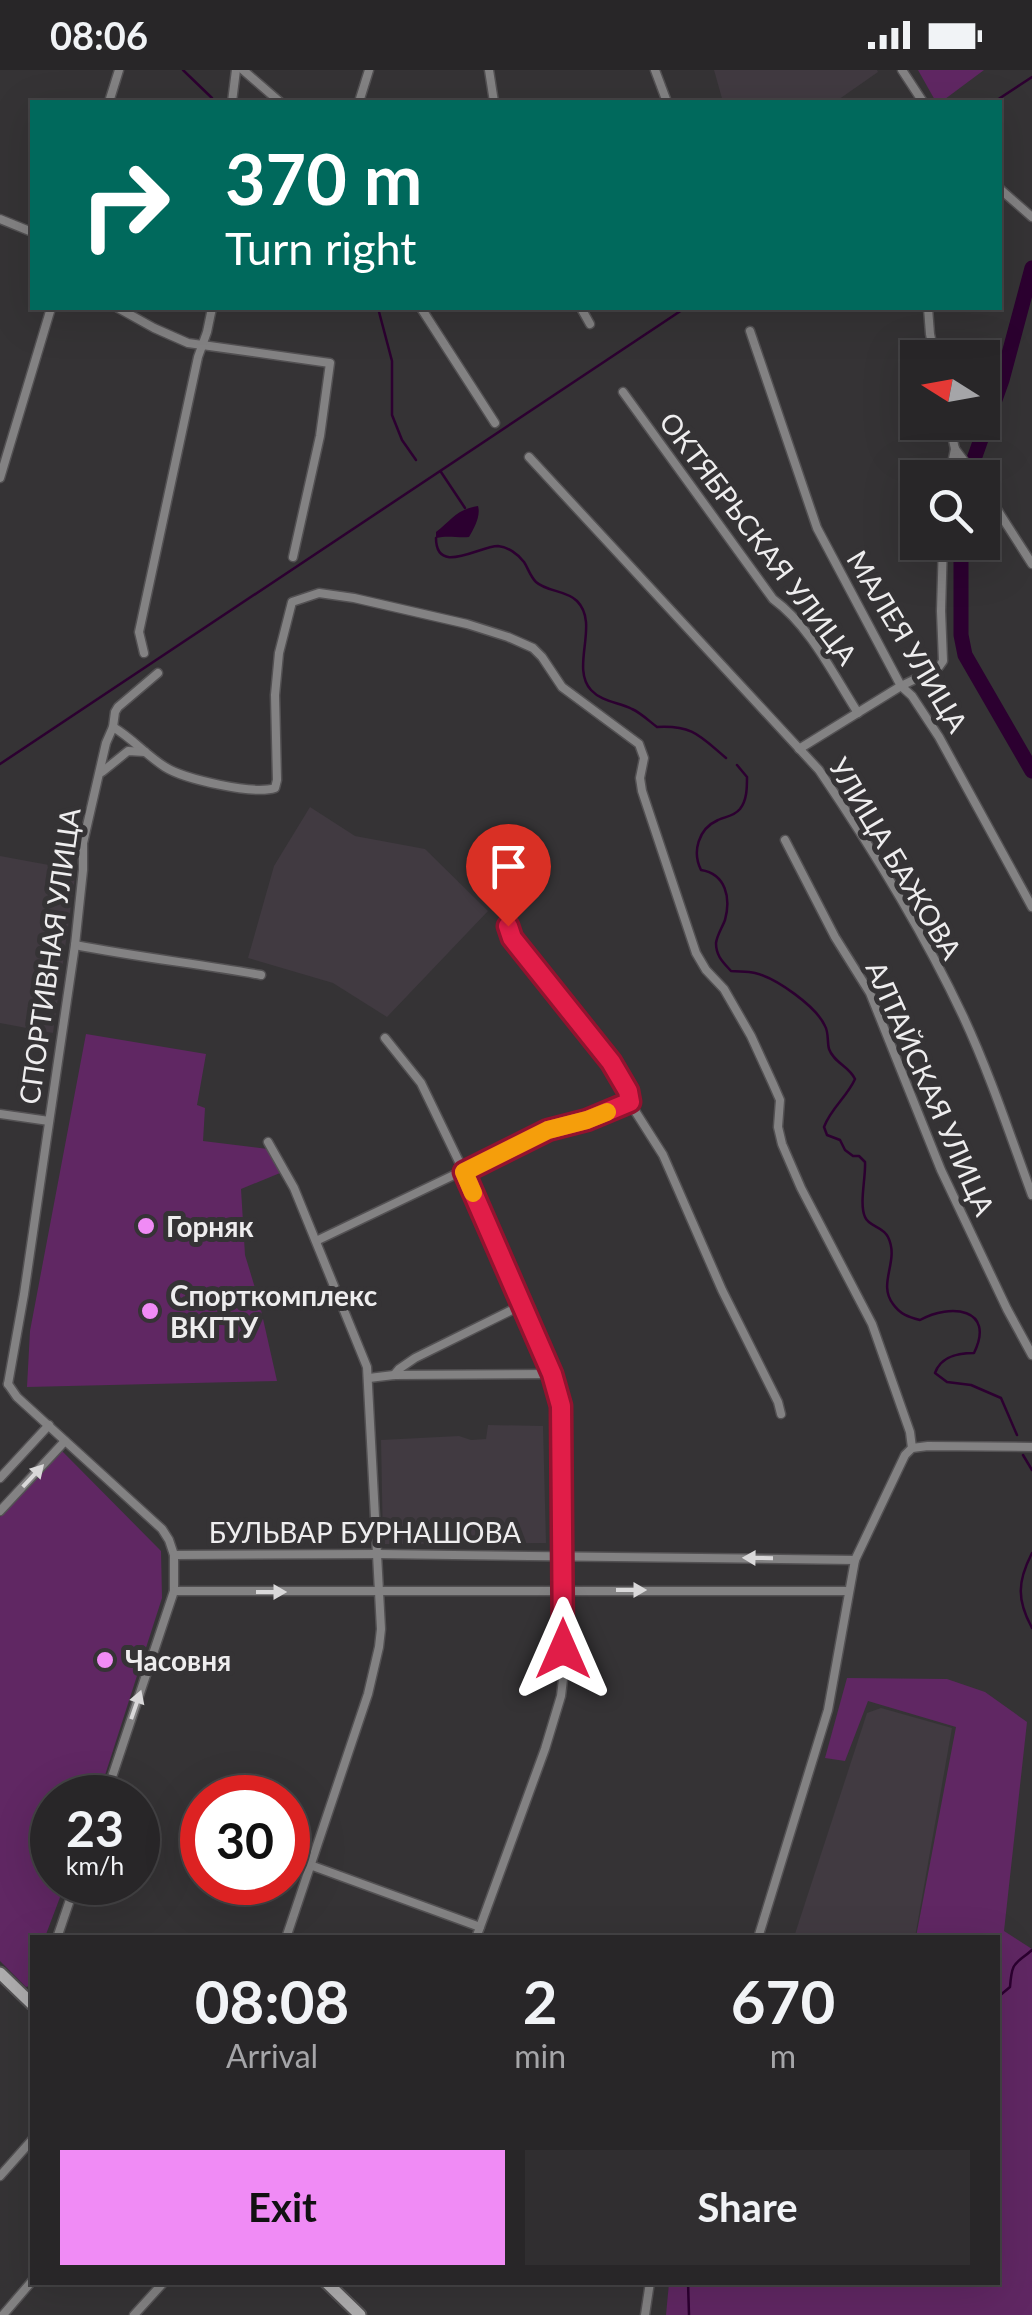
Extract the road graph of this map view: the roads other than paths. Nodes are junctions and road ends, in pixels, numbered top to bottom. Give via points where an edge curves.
1 (119, 70) edge
2 (240, 70) edge
3 (369, 70) edge
4 (489, 70) edge
5 (655, 70) edge
6 (902, 70) edge
7 (111, 100) edge
8 (232, 100) edge
9 (278, 100) edge
10 (360, 100) edge
11 (494, 100) edge
12 (666, 100) edge
13 (922, 100) edge
14 (1002, 191) edge
15 (1032, 217) edge
16 (0, 218) edge
17 (30, 231) edge
18 (50, 310) edge
19 (122, 310) edge
20 (211, 310) edge
21 (422, 310) edge
22 (582, 310) edge
23 (928, 310) edge
24 (590, 324) dead end
25 (750, 331) dead end
26 (932, 340) edge
27 (202, 344) junction
28 (623, 392) dead end
29 (495, 422) dead end
30 (952, 440) edge
31 (954, 449) junction
32 (529, 458) dead end
33 (952, 460) edge
34 (962, 460) edge
35 (0, 478) edge
36 (1000, 514) edge
37 (294, 557) dead end
38 (942, 560) edge
39 (1032, 564) edge
40 (144, 654) dead end
41 (158, 673) dead end
42 (901, 686) junction
43 (858, 713) junction
44 (114, 726) junction
45 (800, 749) junction
46 (145, 752) junction
47 (100, 775) junction
48 (785, 840) dead end
49 (1032, 907) edge
50 (508, 926) dead end
51 (75, 945) junction
52 (262, 974) dead end
53 (385, 1038) dead end
54 (630, 1102) junction
55 (0, 1114) edge
56 (49, 1121) junction
57 (268, 1142) dead end
58 (464, 1172) junction
59 (1032, 1196) edge
60 (316, 1241) junction
61 (522, 1304) junction
62 (1032, 1355) edge
63 (552, 1374) junction
64 (394, 1375) junction
65 (369, 1378) junction
66 (4, 1383) edge
67 (781, 1414) dead end
68 (49, 1425) junction
69 (66, 1440) junction
70 (912, 1448) junction
71 (1032, 1448) edge
72 (0, 1478) edge
73 (0, 1511) edge
74 (379, 1554) junction
75 (174, 1555) junction
76 (562, 1555) junction
77 (855, 1560) junction
78 (563, 1590) junction
79 (848, 1591) junction
80 (174, 1592) junction
81 (380, 1592) junction
82 (112, 1775) edge
83 (310, 1865) joint
84 (68, 1905) edge
85 (297, 1905) edge
86 (480, 1927) junction
87 (58, 1935) edge
88 (287, 1935) edge
89 (477, 1935) edge
90 (759, 1935) edge
91 (0, 1974) edge
92 (30, 1999) edge
93 (30, 2142) edge
94 (0, 2176) edge
95 (30, 2283) edge
96 (161, 2285) edge
97 (335, 2285) edge
98 (649, 2285) edge
99 (355, 2313) edge
100 (3, 2315) edge
101 (134, 2315) edge
102 (644, 2315) edge

1 - 7 street
2 - 8 street
2 - 9 street
3 - 10 street
4 - 11 street
5 - 12 street
6 - 13 street
14 - 15 street
16 - 17 street
18 - 35 street
19 - 27 street via 170,336
20 - 27 street
21 - 29 street
22 - 24 street
23 - 26 street
25 - 42 street, МАЛЕЯ УЛИЦА via 816,528
27 - 37 street via 330,363
27 - 40 street via 140,632
28 - 43 street, ОКТЯБРЬСКАЯ УЛИЦА via 772,598 807,634
30 - 31 street
31 - 33 street
31 - 34 street
32 - 45 street, УЛИЦА БАЖОВА
36 - 39 street
38 - 42 street via 943,661
41 - 44 street, СПОРТИВНАЯ УЛИЦА via 118,706
42 - 43 street
42 - 49 street, МАЛЕЯ УЛИЦА via 939,737
43 - 45 street
44 - 46 street
44 - 47 street, СПОРТИВНАЯ УЛИЦА
45 - 59 street, УЛИЦА БАЖОВА via 850,817 963,1016
46 - 47 street via 128,752
46 - 70 street via 184,776 275,788 279,652 292,602 319,593 436,616 533,648 562,687 639,744 642,791 696,953 751,1036 780,1100 782,1144 878,1338
47 - 51 street, СПОРТИВНАЯ УЛИЦА via 84,843
48 - 62 street, АЛТАЙСКАЯ УЛИЦА via 870,993 941,1170
50 - 54 street via 611,1062
51 - 52 street
51 - 56 street, СПОРТИВНАЯ УЛИЦА
53 - 58 street via 420,1083
54 - 58 street via 548,1130
54 - 67 street via 663,1155
55 - 56 street
56 - 66 street, СПОРТИВНАЯ УЛИЦА
57 - 60 street
58 - 60 street
58 - 61 street
60 - 65 street
61 - 63 street
61 - 64 street
63 - 64 street
63 - 76 street via 561,1406
64 - 65 street
65 - 74 street
66 - 68 street
68 - 69 street
68 - 72 street
73 -> 69 street
69 - 75 street via 162,1529
70 - 71 street
70 - 77 street
74 - 75 street, БУЛЬВАР БУРНАШОВА
74 - 76 street, БУЛЬВАР БУРНАШОВА
74 - 81 street
75 - 80 street
77 -> 76 street, БУЛЬВАР БУРНАШОВА
76 - 78 street
77 - 79 street
78 -> 79 street
78 - 81 street
78 - 86 street via 561,1696
79 - 90 street via 828,1710
80 -> 81 street
82 -> 80 street
81 - 83 street via 382,1629 372,1678
83 - 86 street
84 - 87 street
85 - 88 street
86 - 89 street
91 - 92 street
93 - 94 street
95 - 100 street
96 - 101 street
97 - 99 street
98 - 102 street

